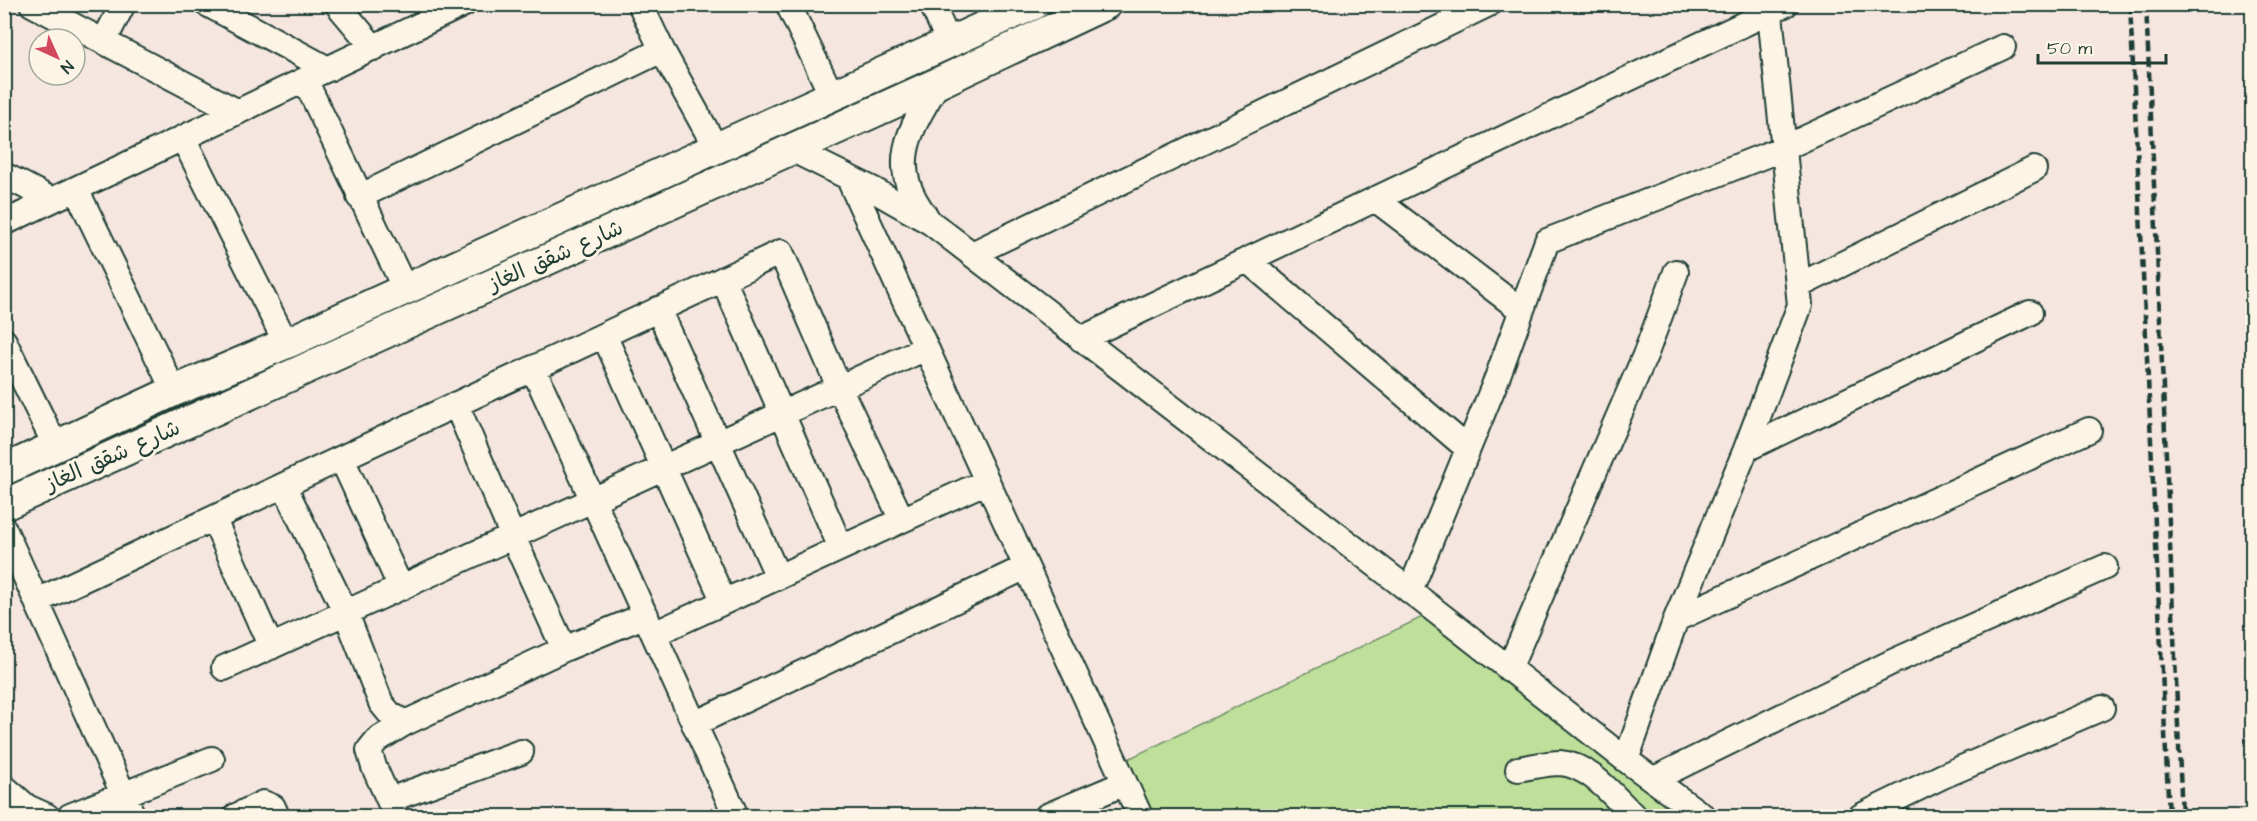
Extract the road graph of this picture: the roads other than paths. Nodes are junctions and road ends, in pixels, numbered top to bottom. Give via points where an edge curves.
1 (32, 4) edge
2 (123, 4) edge
3 (207, 4) edge
4 (337, 4) edge
5 (464, 4) edge
6 (640, 4) edge
7 (788, 4) edge
8 (932, 4) edge
9 (1034, 4) edge
10 (1106, 4) edge
11 (1489, 4) edge
12 (1775, 7) edge
13 (104, 40) junction
14 (949, 43) junction
15 (2003, 47) dead end
16 (374, 48) junction
17 (662, 50) junction
18 (328, 69) junction
19 (305, 80) junction
20 (938, 83) junction
21 (832, 96) junction
22 (238, 112) junction
23 (183, 138) junction
24 (716, 148) junction
25 (1784, 148) junction
26 (791, 149) junction
27 (2034, 169) dead end
28 (4, 175) edge
29 (848, 177) junction
30 (76, 189) junction
31 (359, 197) junction
32 (1375, 199) junction
33 (52, 201) junction
34 (930, 222) junction
35 (4, 223) edge
36 (972, 254) junction
37 (1247, 260) junction
38 (1676, 272) dead end
39 (723, 279) junction
40 (1798, 286) junction
41 (405, 289) junction
42 (658, 309) junction
43 (1521, 310) junction
44 (2030, 313) dead end
45 (604, 335) junction
46 (1081, 339) junction
47 (4, 341) edge
48 (286, 343) junction
49 (926, 348) junction
50 (532, 368) junction
51 (11, 372) edge
52 (839, 387) junction
53 (174, 391) junction
54 (456, 404) junction
55 (782, 414) junction
56 (120, 415) junction
57 (2089, 430) dead end
58 (718, 443) junction
59 (136, 446) junction
60 (56, 447) junction
61 (1467, 448) junction
62 (1746, 449) junction
63 (342, 459) junction
64 (664, 468) junction
65 (4, 470) edge
66 (987, 481) junction
67 (284, 486) junction
68 (593, 500) junction
69 (4, 505) edge
70 (214, 520) junction
71 (902, 520) junction
72 (4, 529) edge
73 (513, 537) junction
74 (841, 548) junction
75 (1026, 567) junction
76 (2105, 567) dead end
77 (778, 577) junction
78 (401, 588) junction
79 (1410, 591) junction
80 (37, 601) junction
81 (724, 602) junction
82 (346, 613) junction
83 (1676, 619) junction
84 (650, 625) junction
85 (272, 647) junction
86 (564, 649) junction
87 (224, 668) dead end
88 (1509, 669) junction
89 (2102, 708) dead end
90 (405, 723) junction
91 (694, 724) junction
92 (521, 752) dead end
93 (212, 759) dead end
94 (1626, 760) junction
95 (1518, 769) dead end
96 (1654, 779) junction
97 (1125, 783) junction
98 (4, 787) edge
99 (129, 806) edge
100 (393, 808) edge
101 (47, 816) edge
102 (70, 816) edge
103 (236, 816) edge
104 (277, 816) edge
105 (736, 816) edge
106 (1047, 816) edge
107 (1140, 816) edge
108 (1634, 816) edge
109 (1703, 816) edge
110 (1862, 816) edge

1 - 13 street
2 - 13 street
3 - 18 street
4 - 16 street
5 - 16 street
6 - 17 street
7 - 21 street
8 - 14 street
9 - 14 main road, شارع شقق الغاز
10 - 20 main road, شارع شقق الغاز
11 - 36 street
12 - 25 street
12 - 32 street
13 - 22 street
14 - 21 main road, شارع شقق الغاز
15 - 25 street
16 - 18 street
17 - 24 street
17 - 31 street
18 - 19 street
19 - 22 street
19 - 31 street
20 - 26 main road, شارع شقق الغاز
20 - 34 street via 913,124 905,161 908,188
21 - 24 main road, شارع شقق الغاز
22 - 23 street
23 - 30 street
23 - 48 street
24 - 41 main road, شارع شقق الغاز
25 - 40 street
25 - 43 street via 1547,240
26 - 29 street
26 - 59 main road, شارع شقق الغاز
27 - 40 street
28 - 33 street
29 - 34 street
29 - 49 street
30 - 33 street
30 - 53 street
31 - 41 street
32 - 37 street
32 - 43 street
33 - 35 street
34 - 36 street
36 - 46 street
37 - 46 street
37 - 61 street
38 - 88 street via 1646,353
39 - 42 street
39 - 52 street via 781,252
39 - 55 street
40 - 62 street via 1800,305
41 - 48 main road, شارع شقق الغاز
42 - 45 street
42 - 58 street
43 - 61 street
44 - 62 street
45 - 50 street
45 - 64 street
46 - 79 street
47 - 51 street
48 - 53 main road, شارع شقق الغاز
49 - 52 street
49 - 66 street
50 - 54 street
50 - 68 street
51 - 60 street
52 - 55 street
52 - 71 street
53 - 56 main road, شارع شقق الغاز
54 - 63 street
54 - 73 street
55 - 58 street
55 - 74 street
56 - 59 main road
56 - 60 main road, شارع شقق الغاز
57 - 83 street
58 - 64 street
58 - 77 street
59 - 69 main road, شارع شقق الغاز
60 - 65 main road, شارع شقق الغاز
61 - 79 street
62 - 83 street
63 - 67 street
63 - 78 street
64 - 68 street
64 - 81 street
66 - 71 street
66 - 75 street
67 - 70 street
67 - 82 street
68 - 73 street
68 - 84 street
70 - 80 street
70 - 85 street
71 - 74 street
72 - 80 street
73 - 78 street
73 - 86 street
74 - 77 street
75 - 91 street
75 - 97 street
76 - 96 street via 1890,663
77 - 81 street
78 - 82 street
79 - 88 street
80 - 99 street
81 - 84 street
82 - 85 street
82 - 90 street via 381,703
83 - 94 street
84 - 86 street
84 - 91 street
85 - 87 street
86 - 90 street
88 - 94 street
89 - 110 street via 1943,776
90 - 100 street via 377,740 369,750
91 - 105 street
92 - 100 street
93 - 99 street
94 - 96 street
95 - 108 street via 1556,763 1576,766
96 - 109 street
97 - 106 street
97 - 107 street
98 - 101 street via 27,807
99 - 102 street
103 - 104 street via 263,803 273,807

